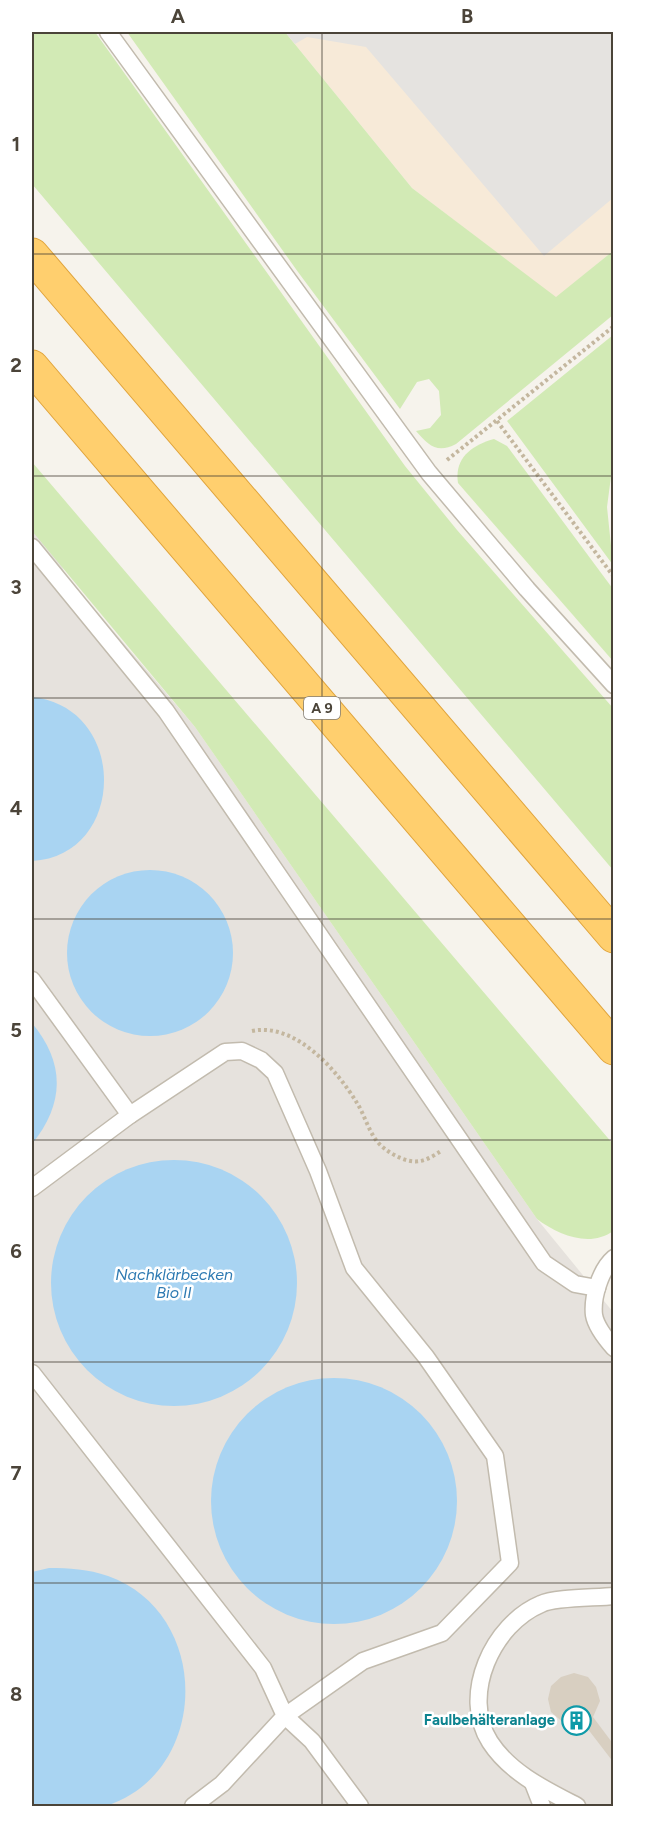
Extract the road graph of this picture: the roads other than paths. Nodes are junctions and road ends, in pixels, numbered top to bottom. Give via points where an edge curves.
1 (108, 32) edge
2 (32, 255) edge
3 (32, 366) edge
4 (32, 547) edge
5 (614, 685) edge
6 (614, 936) edge
7 (32, 980) edge
8 (614, 1048) edge
9 (130, 1114) junction
10 (32, 1188) edge
11 (614, 1258) edge
12 (597, 1288) junction
13 (614, 1348) edge
14 (32, 1373) edge
15 (614, 1596) edge
16 (285, 1716) junction
17 (534, 1783) junction
18 (193, 1806) edge
19 (360, 1806) edge
20 (542, 1806) edge
21 (577, 1806) edge

1 - 5 lane via 429,473
2 - 6 highway
3 - 8 highway, A 9
4 - 12 lane via 166,711 544,1263 575,1284
7 - 9 lane
9 - 10 lane
9 - 16 lane via 225,1052 242,1051 261,1059 274,1072 318,1171 354,1268 426,1357 495,1456 510,1563 442,1633 363,1661
11 - 12 lane
12 - 13 lane via 594,1316
14 - 16 lane via 263,1668
15 - 17 lane via 542,1603 517,1618 487,1658 479,1715 489,1741 503,1759
16 - 18 lane via 222,1784
16 - 19 lane via 312,1741
17 - 20 lane
17 - 21 lane

